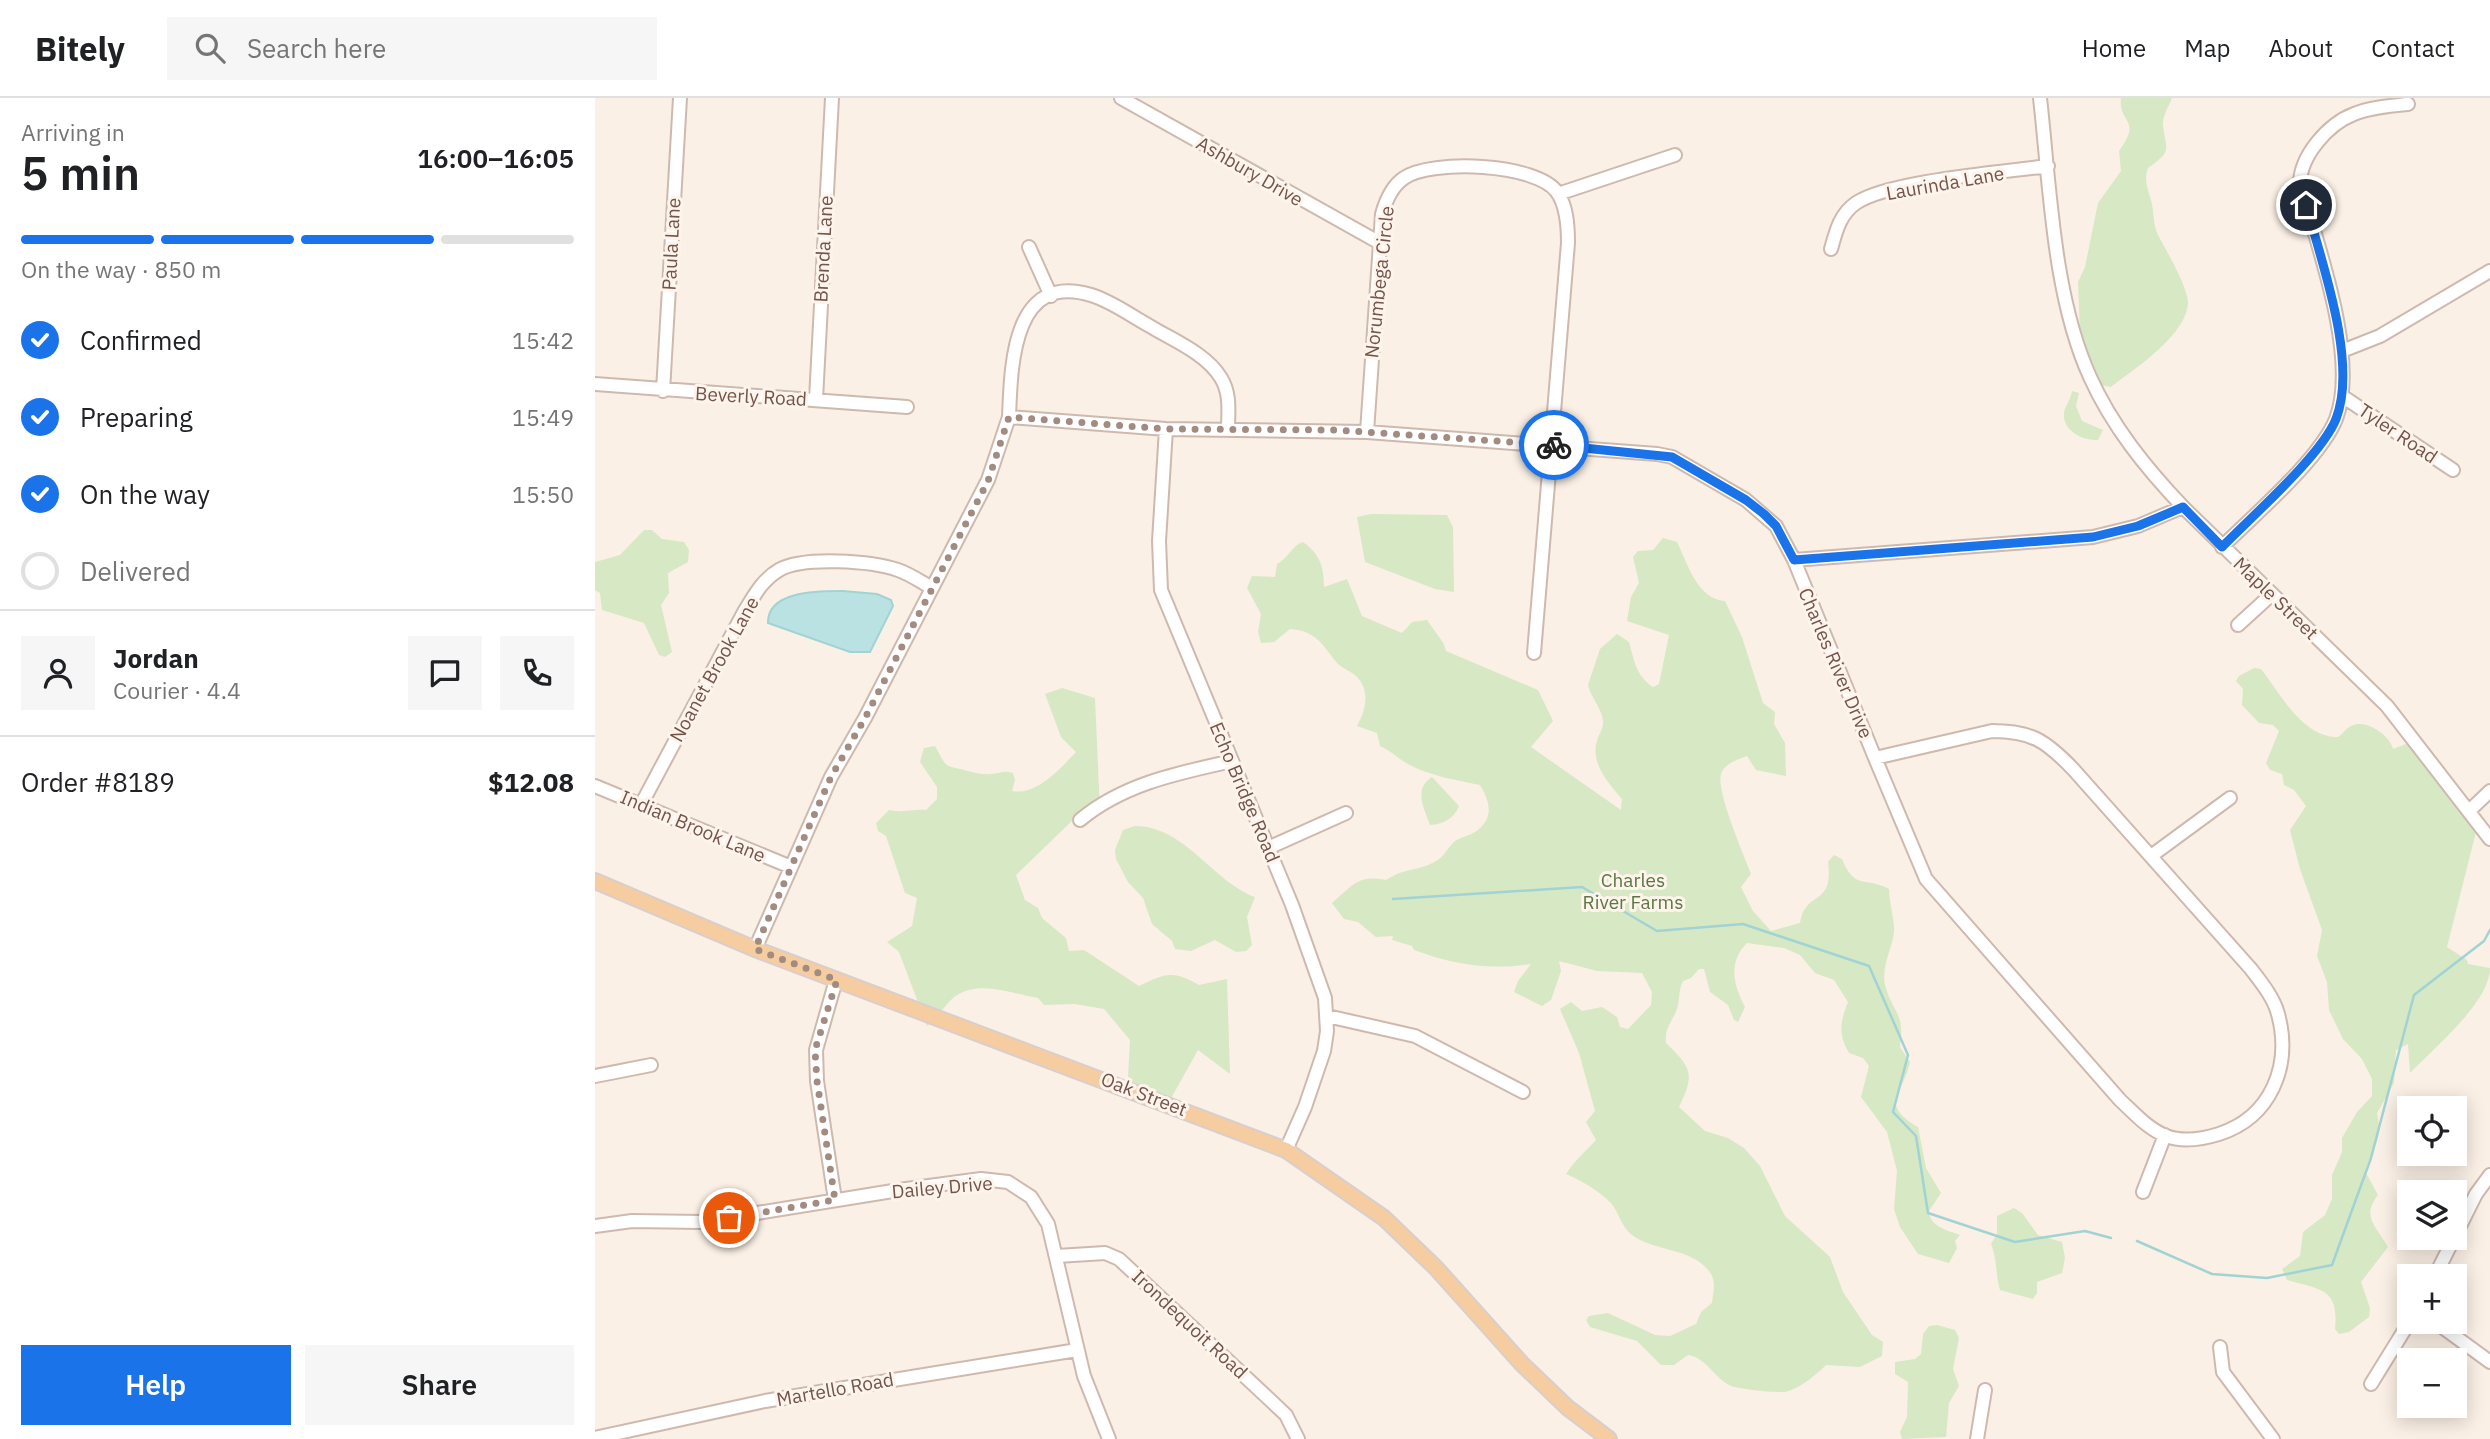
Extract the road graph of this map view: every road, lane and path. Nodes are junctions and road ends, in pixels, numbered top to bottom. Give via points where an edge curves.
1 (680, 98) edge
2 (832, 98) edge
3 (1121, 98) edge
4 (2040, 98) edge
5 (2408, 104) dead end
6 (1675, 155) dead end
7 (2048, 166) junction
8 (1558, 194) junction
9 (1380, 243) junction
10 (1029, 247) dead end
11 (1831, 249) dead end
12 (2490, 271) edge
13 (1051, 296) junction
14 (2342, 351) junction
15 (595, 384) edge
16 (663, 391) junction
17 (2342, 396) junction
18 (815, 399) junction
19 (907, 407) dead end
20 (1009, 417) junction
21 (1166, 429) junction
22 (1229, 430) junction
23 (1367, 432) junction
24 (1552, 445) junction
25 (2453, 470) dead end
26 (2183, 507) junction
27 (2222, 547) junction
28 (1794, 560) junction
29 (932, 588) junction
30 (2272, 594) junction
31 (2238, 625) dead end
32 (1534, 653) dead end
33 (1875, 758) junction
34 (1232, 761) junction
35 (595, 786) edge
36 (2490, 791) edge
37 (2230, 797) dead end
38 (642, 803) junction
39 (2469, 811) junction
40 (1346, 813) dead end
41 (1080, 820) dead end
42 (2490, 839) edge
43 (1268, 848) junction
44 (2151, 856) junction
45 (791, 867) junction
46 (595, 881) edge
47 (755, 949) junction
48 (837, 980) junction
49 (1327, 1016) junction
50 (651, 1065) dead end
51 (595, 1076) edge
52 (1523, 1092) dead end
53 (2165, 1135) junction
54 (1286, 1150) junction
55 (2490, 1175) edge
56 (2143, 1192) dead end
57 (835, 1200) junction
58 (595, 1226) edge
59 (1057, 1256) junction
60 (2441, 1264) edge
61 (2402, 1334) edge
62 (2452, 1334) edge
63 (2221, 1347) dead end
64 (1077, 1350) junction
65 (2490, 1362) edge
66 (2371, 1384) dead end
67 (1985, 1390) dead end
68 (1601, 1437) edge
69 (595, 1438) edge
70 (1109, 1439) edge
71 (1298, 1439) edge
72 (1977, 1439) edge
73 (2273, 1439) edge

1 - 16 street, Paula Lane
2 - 18 street, Brenda Lane
3 - 9 street, Ashbury Drive
4 - 7 street, Maple Street
5 - 14 street via 2351,115 2312,149 2301,166 2300,184
6 - 8 street
7 - 11 street, Laurinda Lane via 1884,191 1857,203 1839,221
7 - 26 street, Maple Street via 2060,265 2089,376 2129,444
8 - 9 street, Norumbega Circle via 1518,171 1428,168 1405,177 1390,193 1382,214
8 - 24 street via 1568,224 1568,243
9 - 23 street, Norumbega Circle
10 - 13 street
12 - 14 street via 2380,336
13 - 20 street via 1031,311 1019,330
13 - 22 street via 1091,295 1203,358 1225,386
14 - 17 street
15 - 16 street, Beverly Road
16 - 18 street, Beverly Road
17 - 25 street, Tyler Road
17 - 27 street via 2328,433
18 - 19 street, Beverly Road
20 - 21 street, Charles River Drive
20 - 29 street via 988,481
21 - 22 street, Charles River Drive
21 - 34 street, Echo Bridge Road via 1159,541 1161,590
22 - 23 street, Charles River Drive
23 - 24 street, Charles River Drive
24 - 28 street, Charles River Drive via 1672,457 1764,514
24 - 32 street
26 - 27 street, Maple Street
26 - 28 street via 2138,526 2093,537
27 - 30 street, Maple Street
28 - 33 street, Charles River Drive
29 - 38 street, Noanet Brook Lane via 899,570 865,563 798,565 776,572 757,590 744,612
29 - 45 street via 831,777
30 - 31 street
30 - 39 street, Maple Street via 2387,706
33 - 44 street, Charles River Drive via 1992,731 2031,736 2049,744
33 - 53 street, Charles River Drive via 1918,865 1937,893 2120,1100
34 - 41 street via 1134,787 1112,796
34 - 43 street, Echo Bridge Road
35 - 38 street, Indian Brook Lane
36 - 39 street
37 - 44 street
38 - 45 street, Indian Brook Lane
39 - 42 street, Maple Street
40 - 43 street
43 - 49 street, Echo Bridge Road via 1321,980
44 - 53 street, Charles River Drive via 2261,982 2275,1005 2281,1035 2281,1067 2275,1087 2257,1113 2239,1126 2209,1137
45 - 47 street
46 - 47 main road, Oak Street
47 - 48 main road, Oak Street
48 - 54 main road, Oak Street
48 - 57 street via 815,1050
49 - 52 street via 1415,1036
49 - 54 street, Echo Bridge Road via 1324,1051
50 - 51 street
53 - 56 street
54 - 68 main road, Oak Street via 1361,1200 1411,1241 1522,1364
55 - 60 street
57 - 58 street, Dailey Drive via 702,1222 632,1221
57 - 59 street, Dailey Drive via 981,1180 1008,1182 1031,1197 1043,1212
59 - 64 street, Dailey Drive
59 - 71 street, Irondequoit Road via 1105,1253 1119,1259 1277,1406
61 - 66 street
62 - 65 street
63 - 73 street via 2223,1372
64 - 69 street, Martello Road via 765,1401
64 - 70 street, Dailey Drive
67 - 72 street

